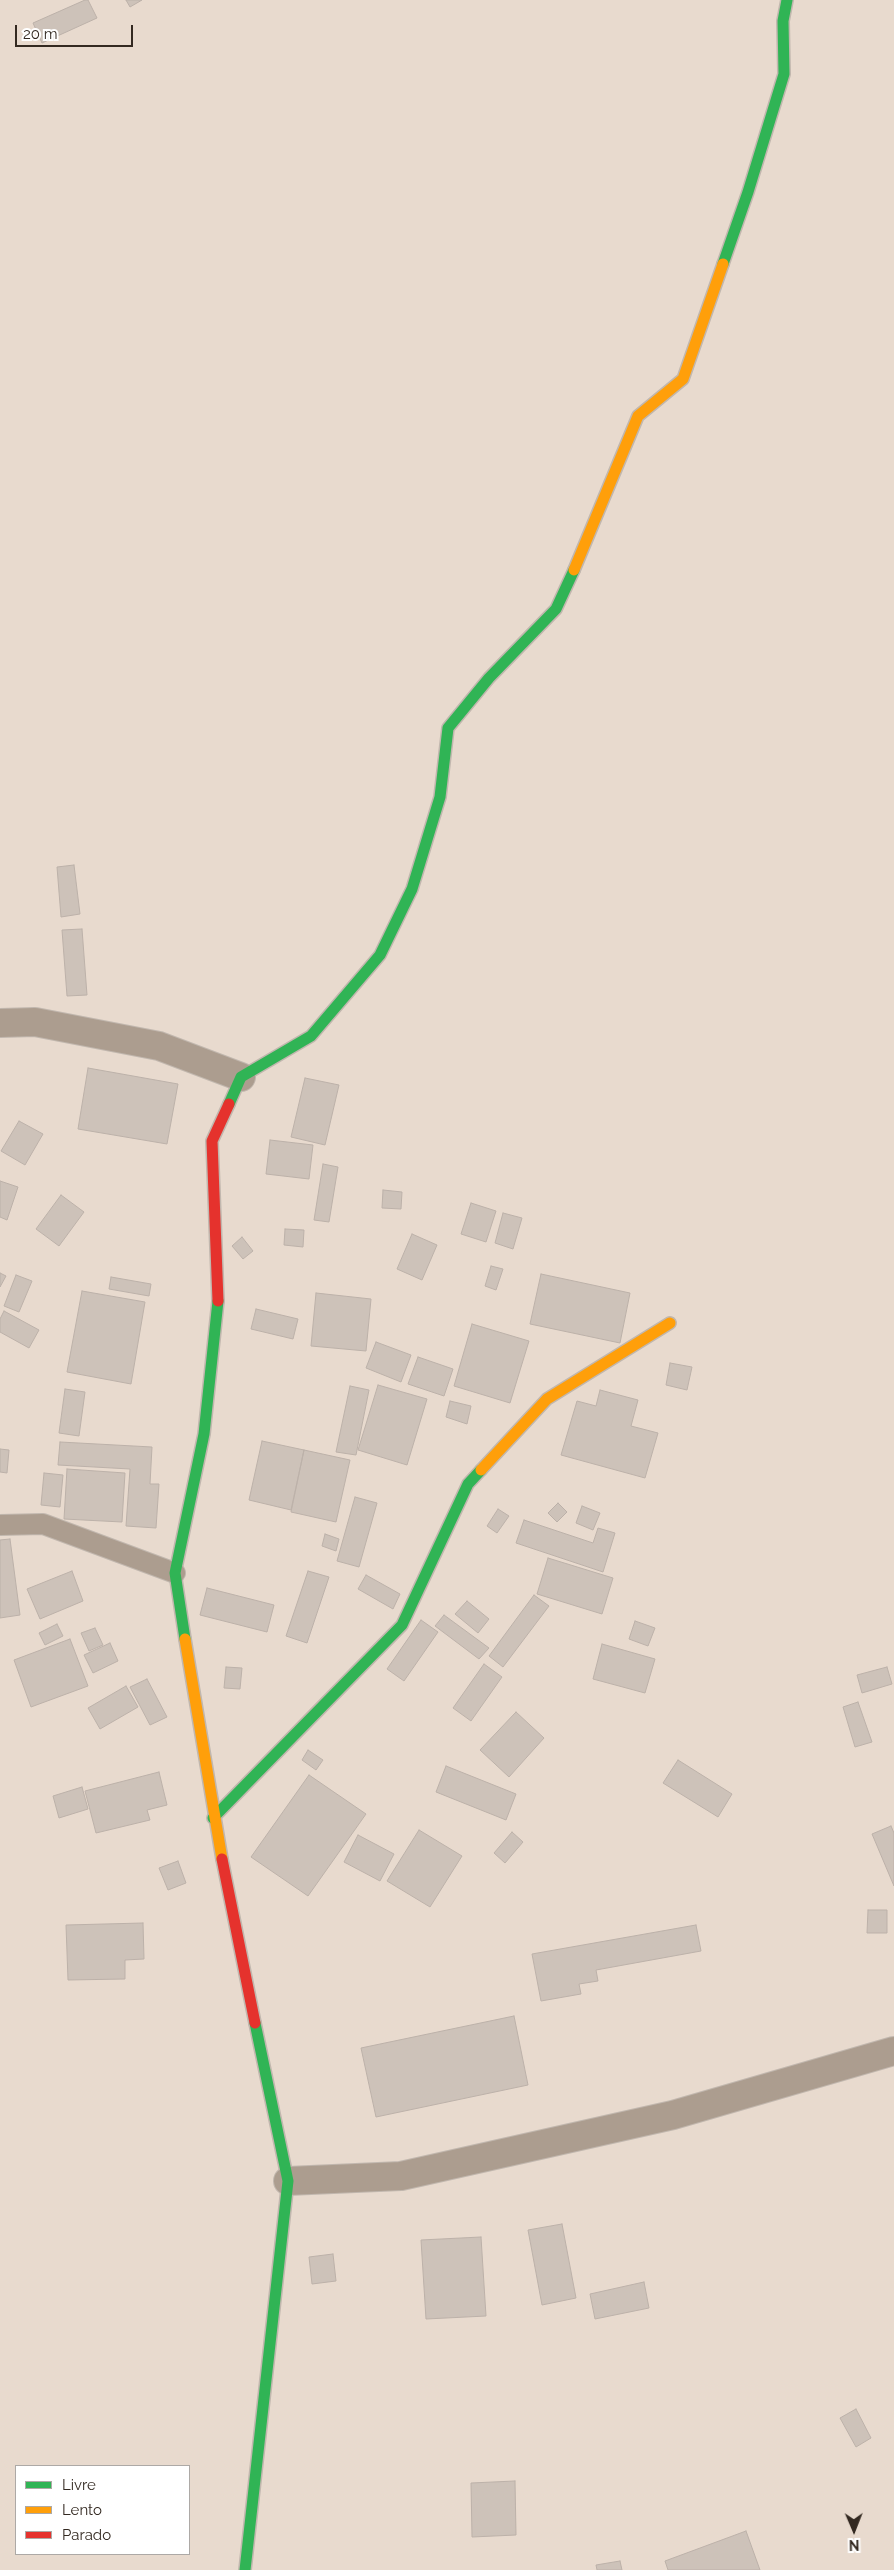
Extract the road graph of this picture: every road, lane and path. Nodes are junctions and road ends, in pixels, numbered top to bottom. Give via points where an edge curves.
1 (787, 0) edge
2 (0, 1023) edge
3 (241, 1078) junction
4 (670, 1323) dead end
5 (0, 1525) edge
6 (175, 1573) junction
7 (214, 1818) junction
8 (894, 2051) edge
9 (288, 2181) junction
10 (245, 2570) edge

1 - 3 street via 783,21 784,74 748,192 683,379 638,416 593,529 556,609 489,678 448,728 440,796 412,889 380,955 311,1036
2 - 3 street via 35,1022 158,1046
3 - 6 street via 212,1141 218,1300 204,1434
4 - 7 street via 546,1399 468,1484 402,1625
5 - 6 lane via 43,1524
6 - 7 street
7 - 9 street
8 - 9 street via 673,2115 401,2176
9 - 10 street

